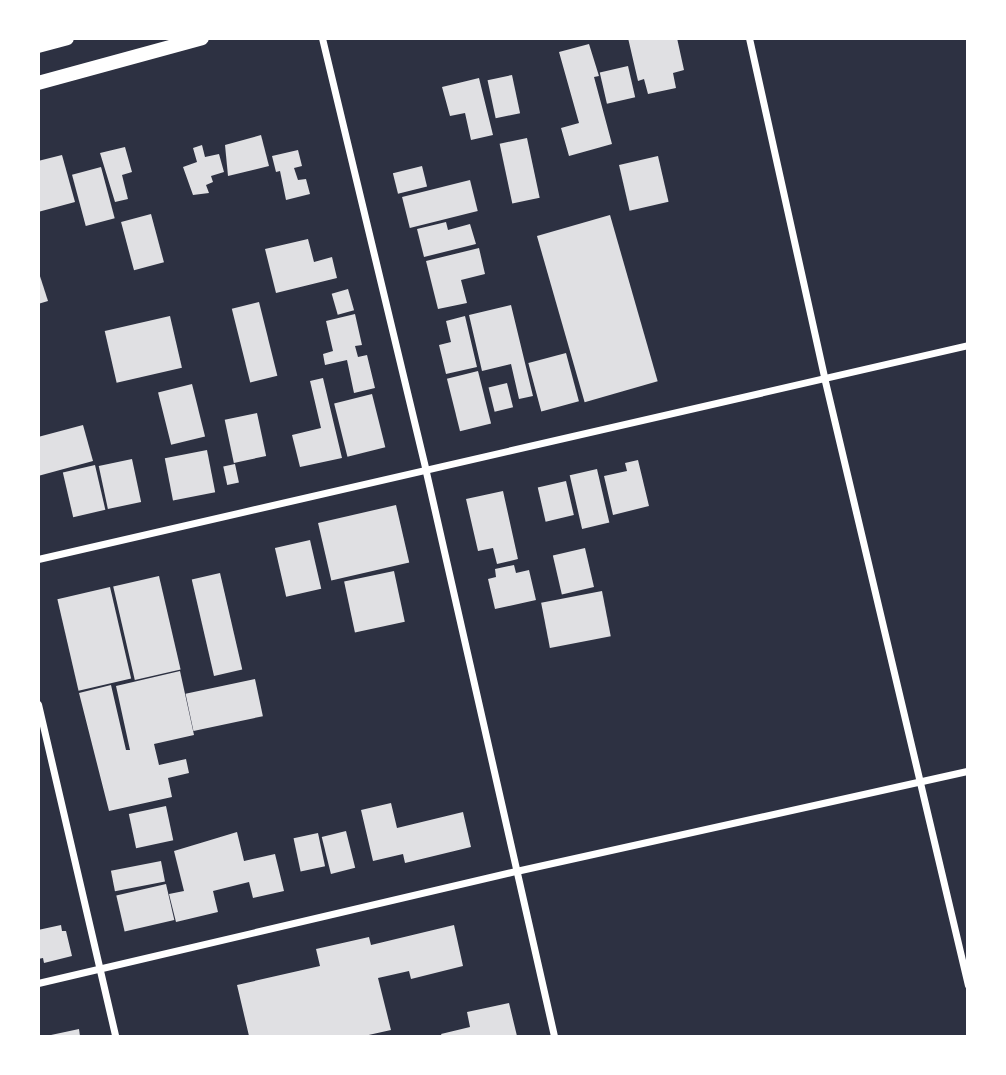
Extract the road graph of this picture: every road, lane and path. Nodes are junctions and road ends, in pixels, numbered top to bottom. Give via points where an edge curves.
1 (67, 38) edge
2 (202, 38) edge
3 (322, 38) edge
4 (749, 38) edge
5 (38, 46) edge
6 (38, 83) edge
7 (968, 345) edge
8 (824, 377) junction
9 (426, 472) junction
10 (38, 559) edge
11 (38, 704) edge
12 (968, 771) edge
13 (919, 783) junction
14 (516, 871) junction
15 (99, 968) junction
16 (38, 983) edge
17 (968, 985) edge
18 (115, 1037) edge
19 (554, 1037) edge

1 - 5 main road
2 - 6 main road
3 - 9 street
4 - 8 street
7 - 8 street
8 - 9 street
8 - 13 street
9 - 10 street
9 - 14 street
11 - 15 street
12 - 13 street
13 - 14 street
13 - 17 street
14 - 15 street
14 - 19 street
15 - 16 street
15 - 18 street

